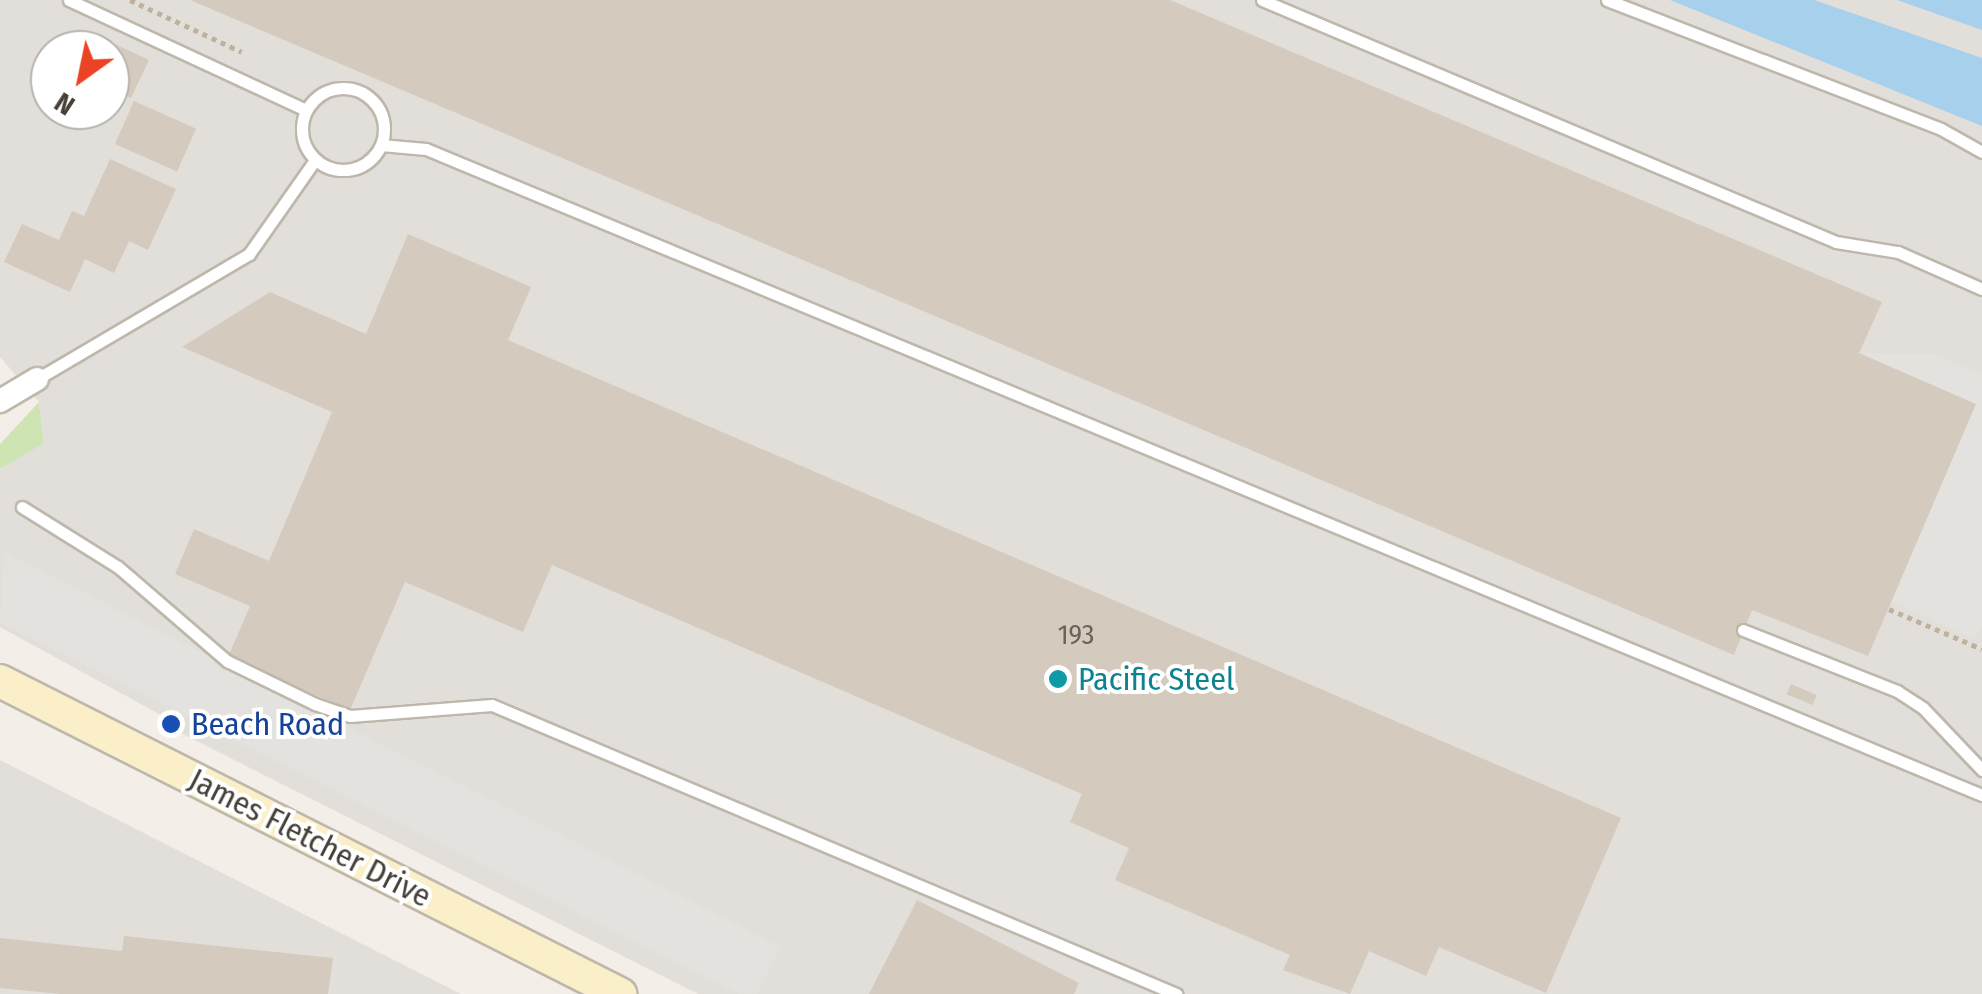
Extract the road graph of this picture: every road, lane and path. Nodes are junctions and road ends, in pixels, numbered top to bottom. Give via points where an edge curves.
1 (69, 0) edge
2 (130, 0) edge
3 (1262, 0) edge
4 (1607, 0) edge
5 (242, 52) dead end
6 (306, 110) junction
7 (381, 145) junction
8 (1982, 152) edge
9 (315, 160) junction
10 (1982, 289) edge
11 (36, 378) joint
12 (0, 401) edge
13 (22, 507) dead end
14 (1888, 609) dead end
15 (1743, 630) dead end
16 (1982, 649) edge
17 (0, 681) edge
18 (1982, 770) edge
19 (1982, 795) edge
20 (620, 994) edge
21 (1176, 994) edge

1 - 6 lane
2 - 5 path
3 - 10 lane via 1836,242 1898,252
4 - 8 lane via 1941,129
6 - 7 lane via 326,92 366,95 382,118
6 - 9 lane via 302,136
7 - 9 lane via 352,170
7 - 19 lane via 426,149
9 - 11 lane via 249,254
11 - 12 street
13 - 21 lane via 118,567 227,662 316,704 350,716 492,705
14 - 16 path
15 - 18 lane via 1897,691
17 - 20 main road, James Fletcher Drive

